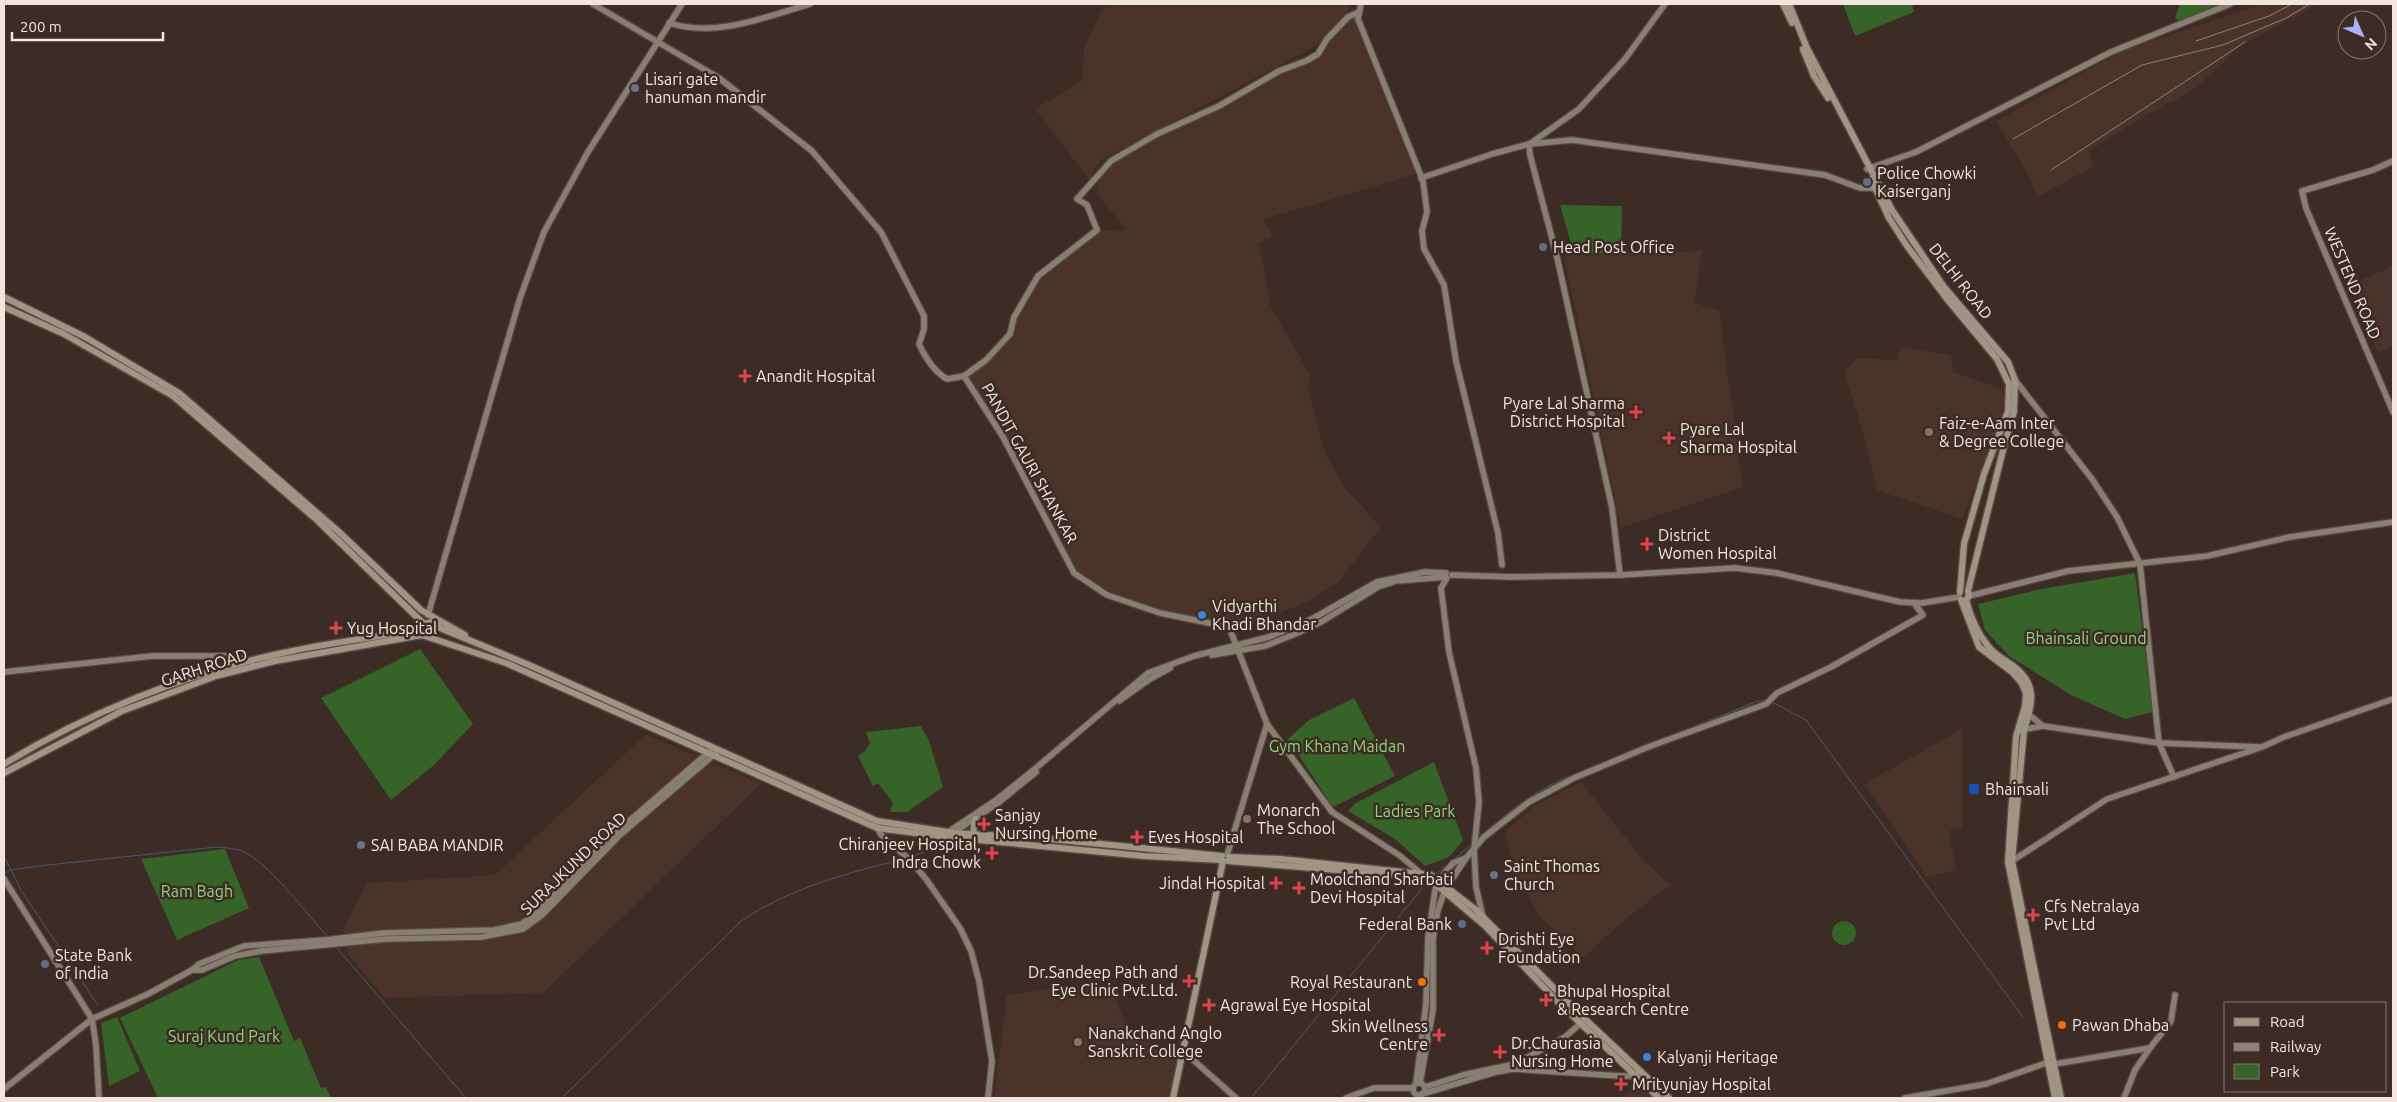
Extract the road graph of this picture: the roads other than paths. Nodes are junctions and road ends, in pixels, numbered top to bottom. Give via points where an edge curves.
1 (593, 4) edge
2 (682, 4) edge
3 (810, 4) edge
4 (1361, 4) edge
5 (1665, 4) edge
6 (2230, 4) edge
7 (1786, 6) edge
8 (1359, 12) junction
9 (669, 23) junction
10 (657, 40) junction
11 (1530, 144) junction
12 (2393, 161) edge
13 (1869, 169) junction
14 (1421, 178) junction
15 (1878, 188) junction
16 (1902, 232) junction
17 (4, 297) edge
18 (4, 307) edge
19 (108, 350) junction
20 (104, 357) junction
21 (964, 376) junction
22 (2012, 382) junction
23 (2393, 412) edge
24 (290, 493) junction
25 (2392, 523) edge
26 (336, 534) junction
27 (2140, 564) junction
28 (1502, 565) dead end
29 (1620, 575) junction
30 (1448, 576) junction
31 (1964, 596) junction
32 (1914, 603) junction
33 (428, 615) junction
34 (424, 631) junction
35 (1262, 639) junction
36 (467, 640) junction
37 (1265, 646) junction
38 (1238, 647) junction
39 (252, 663) junction
40 (4, 672) edge
41 (594, 694) junction
42 (2393, 698) edge
43 (590, 702) junction
44 (113, 712) junction
45 (2027, 712) junction
46 (1267, 724) junction
47 (2043, 726) junction
48 (2021, 730) junction
49 (2159, 743) junction
50 (2262, 747) junction
51 (712, 753) junction
52 (4, 764) edge
53 (4, 773) edge
54 (2174, 777) junction
55 (975, 819) junction
56 (877, 824) junction
57 (973, 834) junction
58 (948, 835) junction
59 (1474, 850) junction
60 (1466, 858) junction
61 (1226, 859) junction
62 (2012, 861) junction
63 (1431, 879) junction
64 (4, 880) edge
65 (1446, 888) junction
66 (1483, 917) junction
67 (2175, 995) dead end
68 (92, 1019) junction
69 (1581, 1023) junction
70 (2150, 1048) junction
71 (1185, 1052) junction
72 (2052, 1063) junction
73 (1637, 1073) junction
74 (4, 1089) edge
75 (1417, 1091) edge
76 (100, 1098) edge
77 (988, 1098) edge
78 (1175, 1098) edge
79 (1236, 1098) edge
80 (1346, 1098) edge
81 (1659, 1098) edge
82 (1669, 1098) edge
83 (1905, 1098) edge
84 (2055, 1098) edge
85 (2061, 1098) edge
86 (2124, 1098) edge

1 - 10 street, PANDIT GAURI SHANKAR
2 - 9 street
3 - 9 street via 737,26 686,28
4 - 8 street
5 - 11 street via 1624,59 1579,109
6 - 13 street via 2112,52 1916,152
7 - 13 main road, DELHI ROAD via 1814,76
8 - 14 street via 1358,19
8 - 21 street via 1348,17 1318,54 1279,71 1219,106 1157,134 1111,162 1077,199 1087,205 1097,230 1038,276 1014,317 1010,334 986,360
9 - 10 street
10 - 21 street, PANDIT GAURI SHANKAR via 719,78 812,151 881,232 924,316 924,329 918,344 924,354 947,380
10 - 33 street via 588,152 544,232 517,308
11 - 14 street
11 - 15 street via 1572,140 1602,143 1825,175 1860,188
11 - 29 street via 1612,508
12 - 23 street, WESTEND ROAD via 2302,191 2306,208
13 - 15 main road, DELHI ROAD
14 - 28 street via 1427,212 1422,231 1424,249 1444,285 1456,361 1498,533
15 - 16 main road, DELHI ROAD
16 - 22 main road, DELHI ROAD via 1919,263
16 - 22 main road, DELHI ROAD via 2008,362
17 - 19 main road
18 - 20 main road via 64,334
19 - 20 main road
19 - 24 main road via 186,398
20 - 24 main road via 173,396
21 - 38 street, PANDIT GAURI SHANKAR via 1003,437 1074,573 1110,596 1160,613 1229,627
22 - 27 street via 2092,479
22 - 31 main road, DELHI ROAD via 2014,412
22 - 31 main road via 2008,411 1984,474 1964,544
24 - 26 main road
25 - 27 street via 2290,537 2207,556
26 - 33 main road
26 - 34 main road
27 - 31 street via 2068,571
27 - 49 street
29 - 30 street
29 - 32 street via 1741,569 1777,573
30 - 35 street via 1425,572 1377,582 1312,619
30 - 37 street via 1396,581 1378,587 1321,622
30 - 59 street via 1441,588 1449,652 1476,768 1479,802
31 - 32 street
31 - 45 main road via 1979,646 2021,682 2026,693
32 - 59 street via 1923,615 1831,668 1773,697 1766,704 1574,778 1529,802 1484,837
33 - 36 main road via 444,622
34 - 36 main road via 434,621 440,628
34 - 39 main road, GARH ROAD
34 - 43 main road via 506,663
35 - 37 street
35 - 38 street
36 - 41 main road
37 - 38 street
38 - 46 street, PANDIT GAURI SHANKAR
38 - 55 street via 1173,667 1150,679 1028,780
38 - 58 street via 1194,656 1148,673 1030,773
39 - 40 street via 233,656 152,656
39 - 44 main road, GARH ROAD
41 - 43 main road
41 - 51 main road
42 - 50 street
43 - 51 main road
44 - 52 main road, GARH ROAD
44 - 53 main road, GARH ROAD
45 - 47 street
45 - 48 main road
46 - 61 street
46 - 63 street, PANDIT GAURI SHANKAR via 1332,812 1375,838
47 - 48 street
47 - 49 street
48 - 62 main road
48 - 72 main road via 2016,737 2008,862
49 - 50 street
49 - 54 street
50 - 54 street
51 - 56 main road
51 - 68 street, SURAJKUND ROAD via 639,815 523,928 499,935 338,941 247,953 202,970 192,970
54 - 62 street via 2108,799
55 - 57 main road
55 - 58 street
56 - 58 main road
56 - 77 street via 881,835 926,879 960,928 971,951 992,1061
57 - 58 main road
57 - 61 main road via 1051,839
58 - 61 main road via 1144,856
59 - 60 street
59 - 66 street via 1476,887
60 - 63 street
60 - 65 street
61 - 63 main road via 1281,858
61 - 71 main road
62 - 72 main road
63 - 65 main road
63 - 75 street via 1428,988
64 - 68 street
65 - 66 main road
65 - 69 main road
65 - 75 street via 1433,939 1433,1010
66 - 73 main road
67 - 70 street via 2171,1021
68 - 74 street
68 - 76 street
69 - 73 main road
69 - 75 street via 1565,1037 1515,1064 1463,1075
70 - 72 street
70 - 86 street via 2135,1070
71 - 78 main road
71 - 79 street
72 - 83 street via 1986,1084
72 - 84 main road
72 - 85 main road
73 - 75 street via 1513,1069
73 - 81 main road
73 - 82 main road
75 - 80 street via 1374,1088

